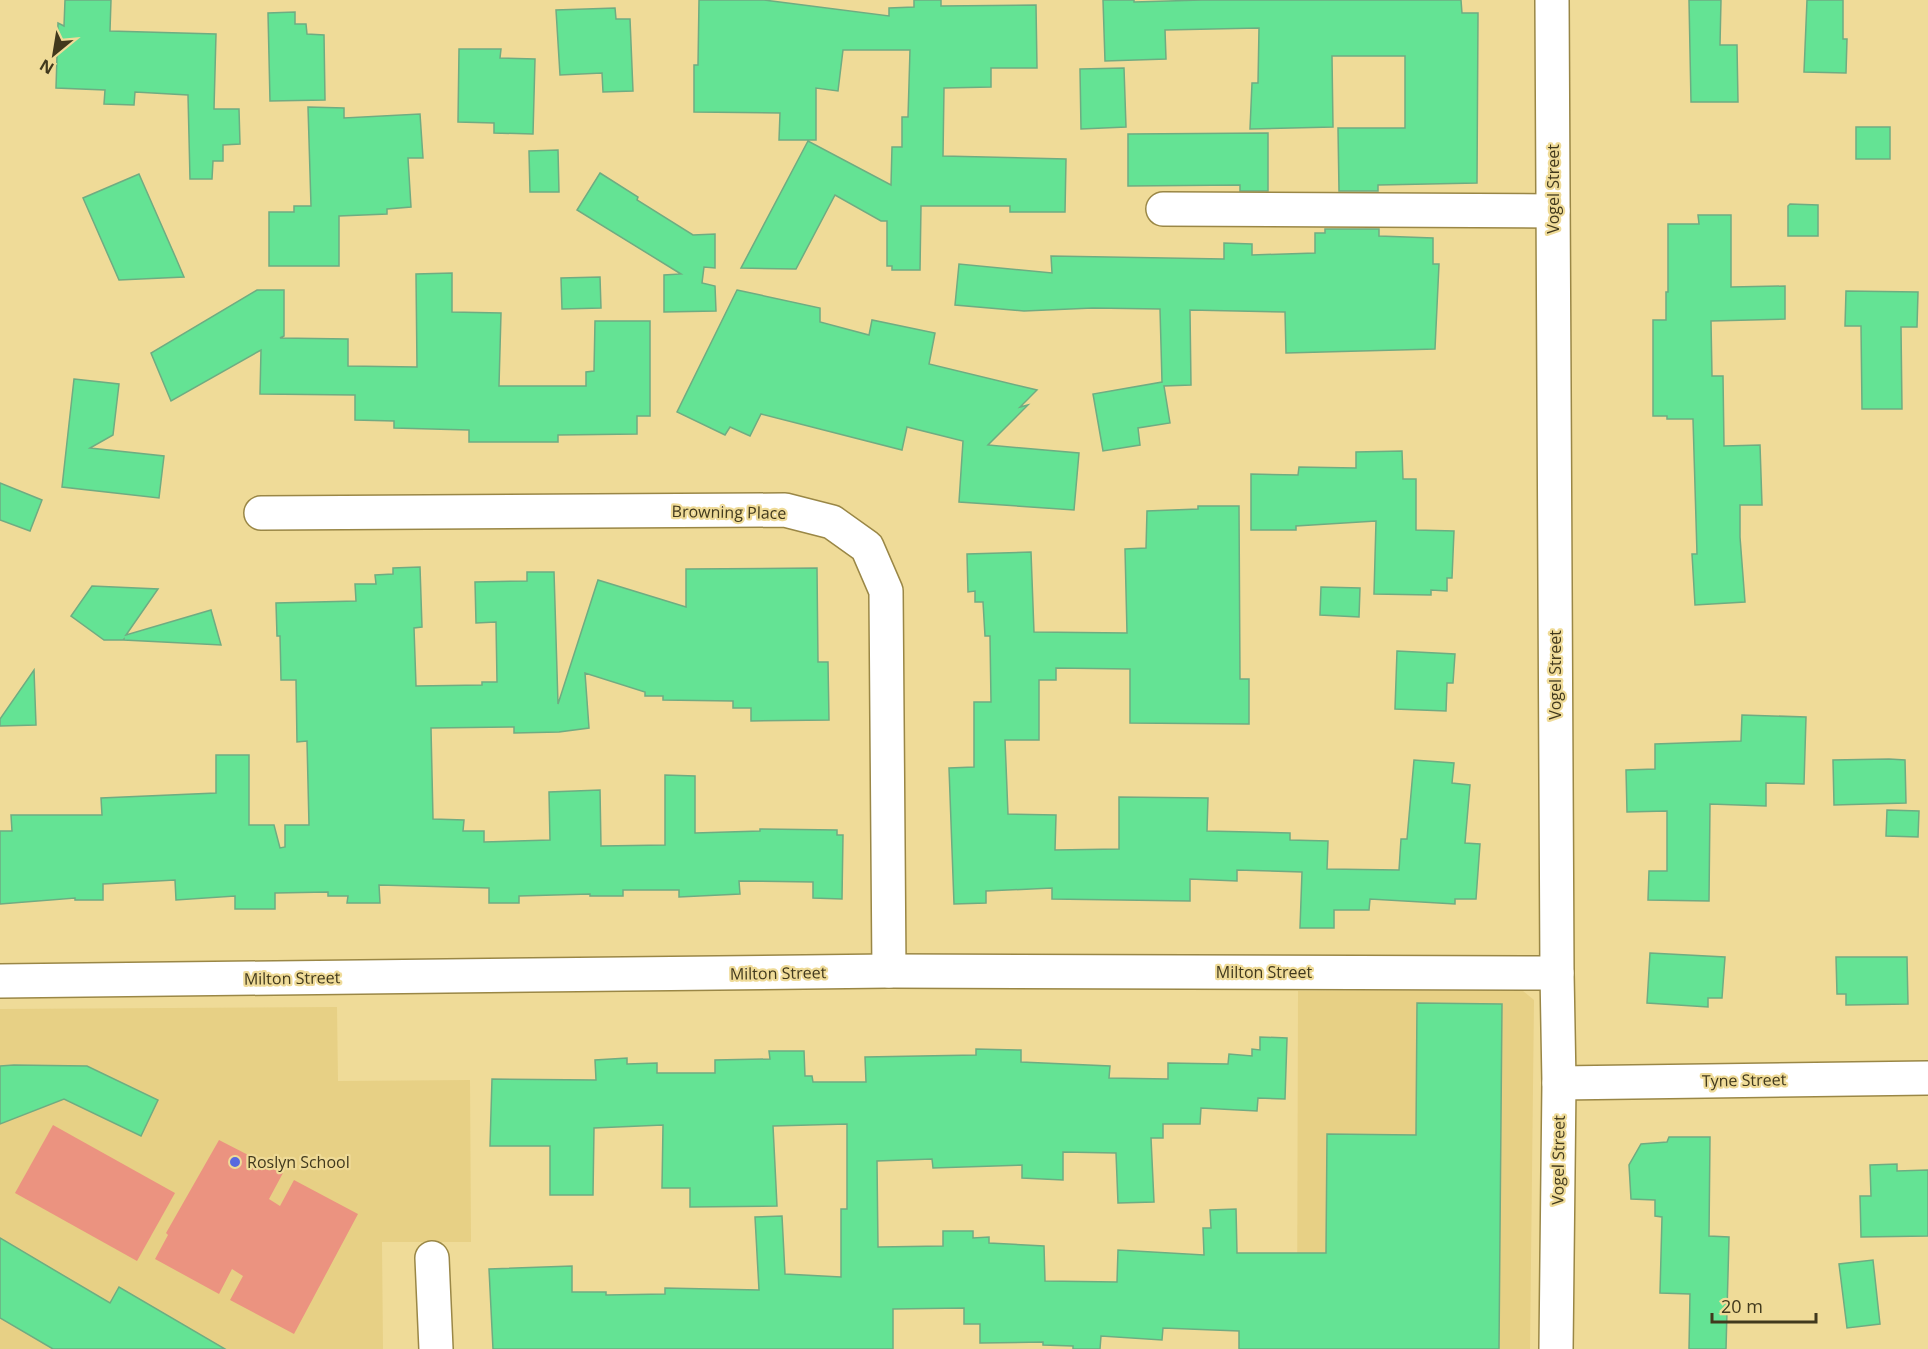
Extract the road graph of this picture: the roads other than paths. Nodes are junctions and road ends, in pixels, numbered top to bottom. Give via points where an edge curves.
1 (1552, 0) edge
2 (1163, 209) dead end
3 (1553, 211) junction
4 (261, 513) dead end
5 (889, 971) junction
6 (1557, 973) junction
7 (0, 981) edge
8 (1928, 1078) edge
9 (1559, 1083) junction
10 (432, 1258) dead end
11 (436, 1349) edge
12 (1556, 1349) edge

1 - 3 street, Vogel Street
2 - 3 street
3 - 6 street, Vogel Street
4 - 5 street, Browning Place via 785,510 832,522 867,547 886,591
5 - 6 street, Milton Street
5 - 7 street, Milton Street
6 - 9 street, Vogel Street
8 - 9 street, Tyne Street
9 - 12 street, Vogel Street
10 - 11 street

